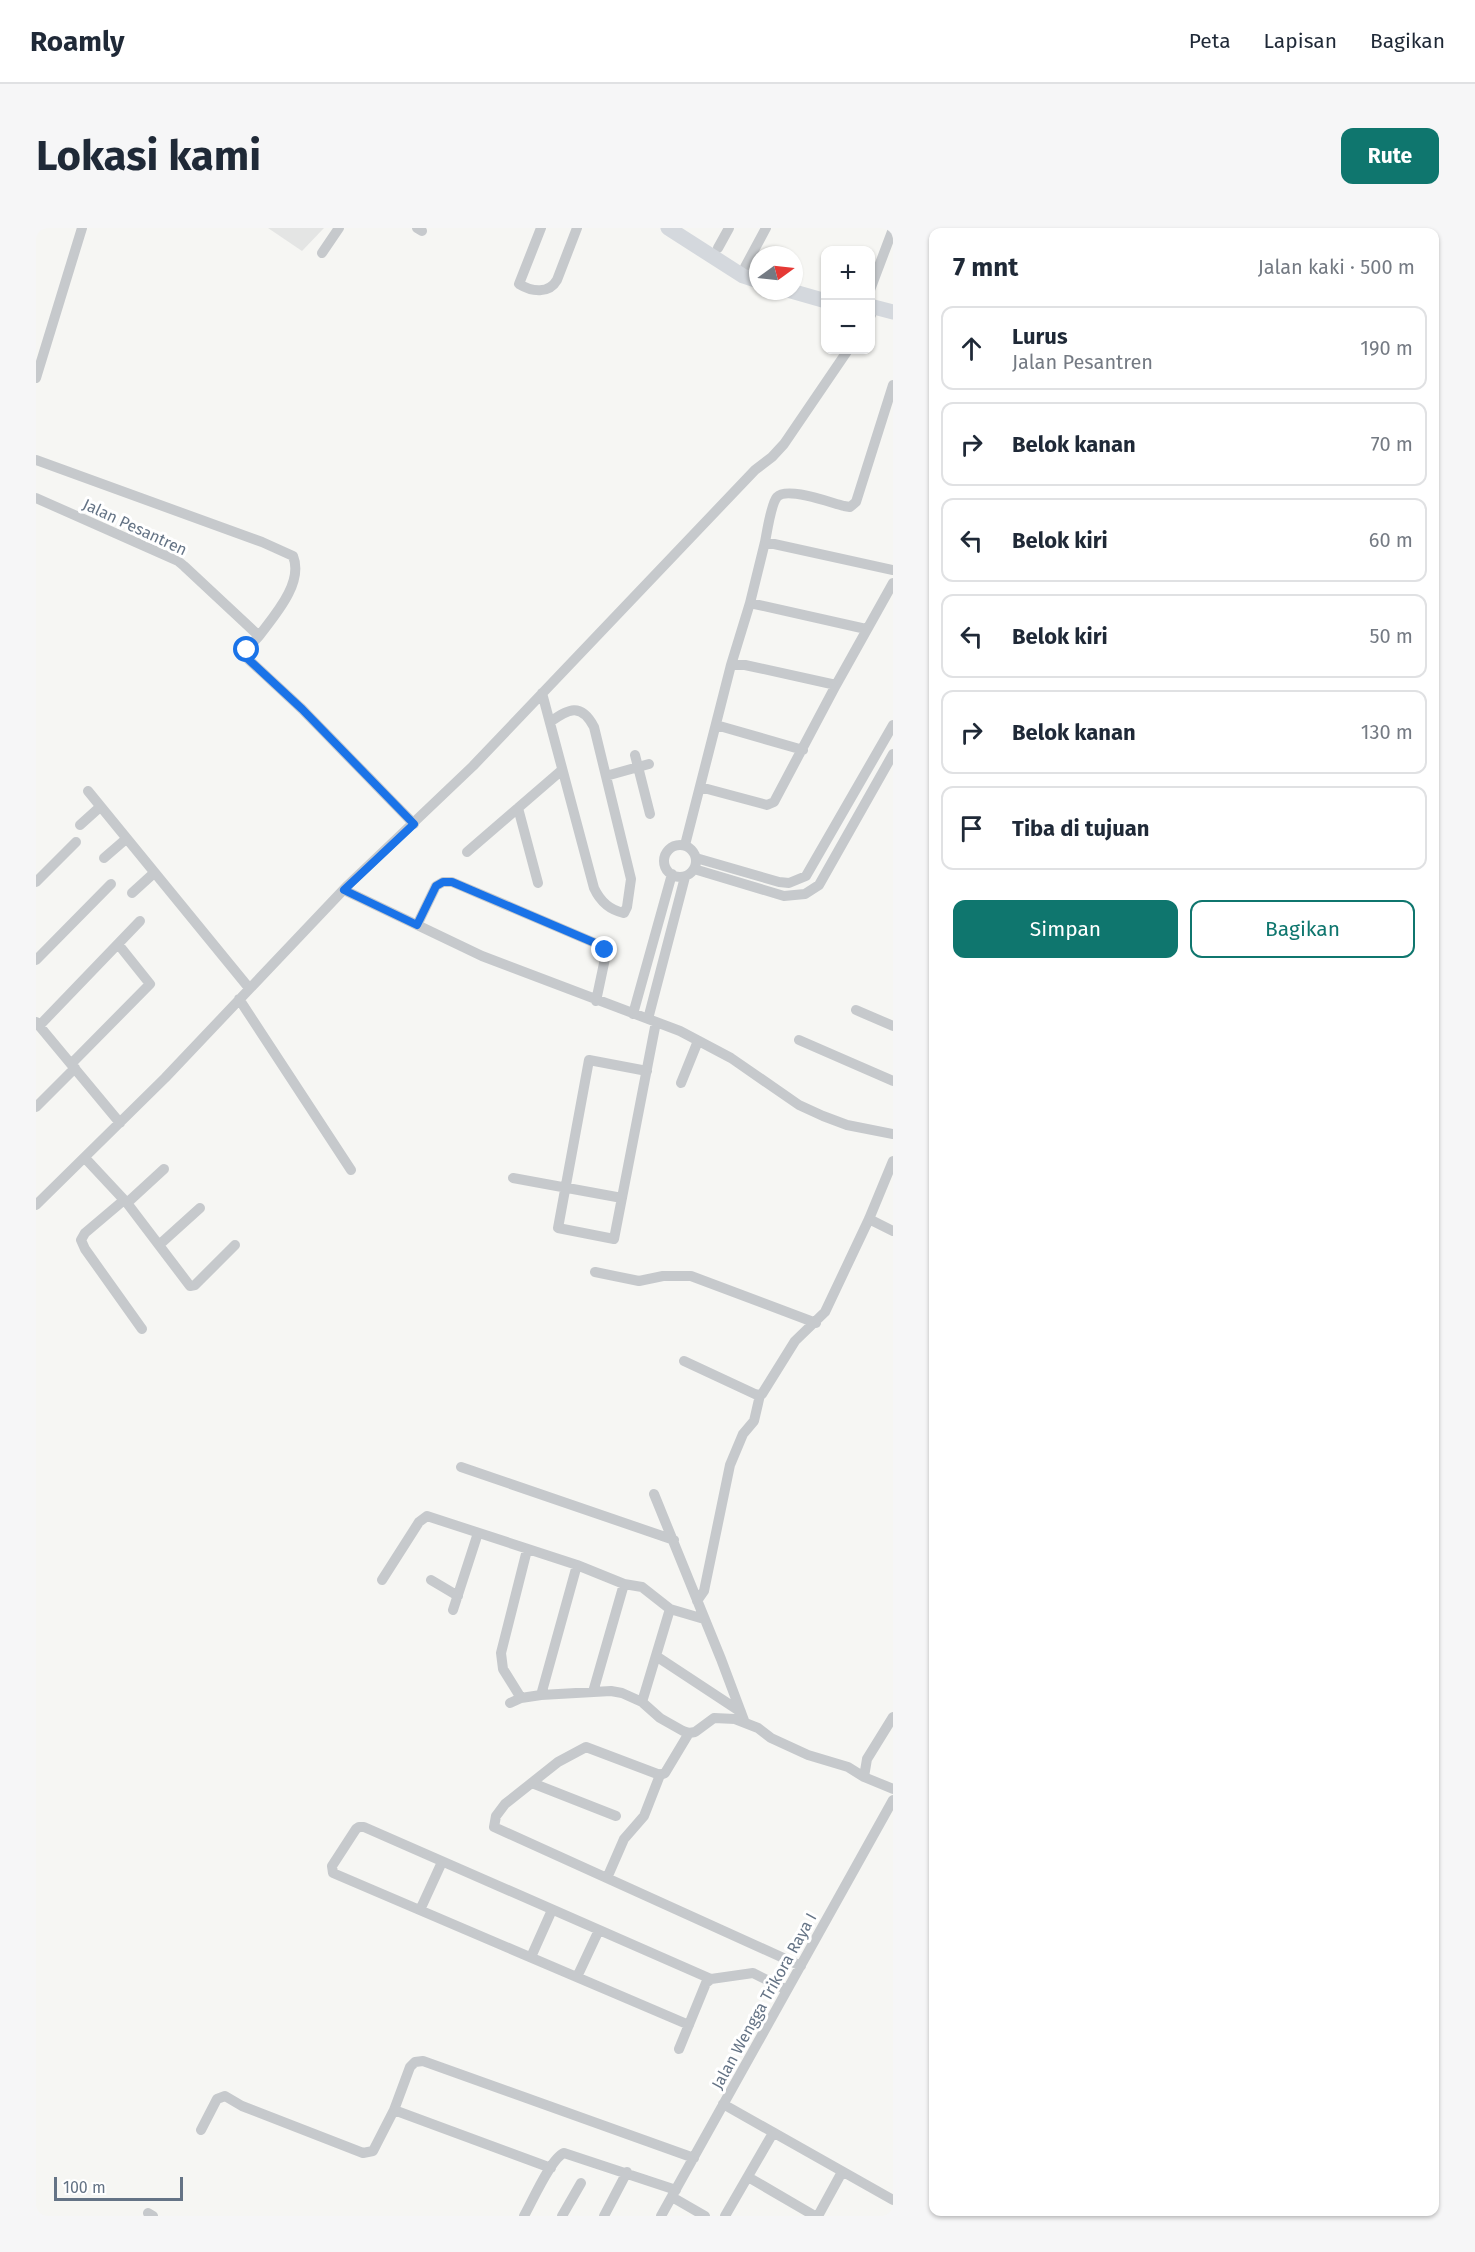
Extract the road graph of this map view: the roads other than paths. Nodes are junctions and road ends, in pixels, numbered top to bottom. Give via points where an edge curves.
1 (82, 228) edge
2 (339, 228) edge
3 (541, 228) edge
4 (576, 228) edge
5 (668, 228) edge
6 (682, 228) edge
7 (729, 228) edge
8 (766, 228) edge
9 (893, 229) edge
10 (760, 246) edge
11 (718, 248) junction
12 (322, 253) dead end
13 (749, 267) edge
14 (875, 277) edge
15 (749, 278) edge
16 (803, 287) edge
17 (821, 293) edge
18 (803, 295) edge
19 (822, 300) edge
20 (875, 307) edge
21 (893, 312) edge
22 (875, 316) edge
23 (893, 320) edge
24 (845, 354) edge
25 (36, 378) edge
26 (893, 385) edge
27 (36, 460) edge
28 (36, 498) edge
29 (765, 542) junction
30 (893, 570) edge
31 (890, 594) edge
32 (750, 603) junction
33 (866, 629) junction
34 (259, 636) junction
35 (731, 665) junction
36 (836, 685) junction
37 (542, 693) junction
38 (550, 722) junction
39 (716, 725) junction
40 (893, 725) edge
41 (803, 750) junction
42 (893, 754) edge
43 (635, 755) dead end
44 (644, 765) junction
45 (562, 770) junction
46 (606, 776) junction
47 (700, 787) junction
48 (88, 791) dead end
49 (100, 807) junction
50 (518, 808) junction
51 (650, 814) dead end
52 (414, 824) junction
53 (80, 825) dead end
54 (126, 839) junction
55 (76, 842) dead end
56 (685, 846) junction
57 (467, 852) dead end
58 (104, 858) dead end
59 (696, 858) junction
60 (694, 869) junction
61 (154, 873) junction
62 (672, 874) junction
63 (685, 877) junction
64 (751, 880) junction
65 (36, 882) edge
66 (111, 884) dead end
67 (538, 884) dead end
68 (344, 890) junction
69 (132, 893) dead end
70 (140, 921) dead end
71 (417, 925) junction
72 (655, 934) junction
73 (669, 937) junction
74 (118, 944) junction
75 (36, 960) edge
76 (249, 988) junction
77 (239, 999) junction
78 (597, 1000) junction
79 (856, 1010) dead end
80 (633, 1014) junction
81 (652, 1021) junction
82 (38, 1024) edge
83 (893, 1026) edge
84 (799, 1040) dead end
85 (698, 1041) junction
86 (73, 1066) junction
87 (647, 1071) junction
88 (893, 1081) edge
89 (681, 1083) dead end
90 (36, 1107) edge
91 (120, 1123) junction
92 (893, 1134) edge
93 (85, 1158) junction
94 (893, 1161) edge
95 (164, 1169) dead end
96 (351, 1170) dead end
97 (513, 1178) dead end
98 (565, 1188) junction
99 (622, 1198) junction
100 (126, 1202) junction
101 (36, 1205) edge
102 (200, 1208) dead end
103 (869, 1219) junction
104 (893, 1231) edge
105 (159, 1245) junction
106 (235, 1245) dead end
107 (595, 1272) dead end
108 (816, 1323) junction
109 (142, 1329) dead end
110 (684, 1361) dead end
111 (760, 1395) junction
112 (461, 1467) dead end
113 (654, 1494) dead end
114 (478, 1533) junction
115 (674, 1540) junction
116 (527, 1550) junction
117 (577, 1565) junction
118 (382, 1580) dead end
119 (431, 1580) dead end
120 (624, 1584) junction
121 (458, 1596) junction
122 (697, 1601) junction
123 (670, 1609) junction
124 (453, 1610) dead end
125 (704, 1619) junction
126 (656, 1656) junction
127 (593, 1692) junction
128 (541, 1695) junction
129 (521, 1698) junction
130 (642, 1702) junction
131 (510, 1703) dead end
132 (741, 1712) junction
133 (893, 1717) edge
134 (745, 1723) junction
135 (690, 1733) junction
136 (660, 1775) junction
137 (864, 1777) junction
138 (531, 1782) junction
139 (893, 1789) edge
140 (893, 1800) edge
141 (616, 1816) dead end
142 (442, 1862) junction
143 (608, 1878) junction
144 (420, 1910) junction
145 (552, 1910) junction
146 (599, 1930) junction
147 (531, 1957) junction
148 (801, 1965) junction
149 (577, 1977) junction
150 (711, 1979) junction
151 (787, 1990) junction
152 (689, 2025) junction
153 (679, 2049) dead end
154 (723, 2104) junction
155 (394, 2110) junction
156 (201, 2130) dead end
157 (773, 2133) junction
158 (694, 2158) junction
159 (551, 2168) junction
160 (627, 2172) junction
161 (842, 2172) junction
162 (748, 2177) junction
163 (580, 2183) dead end
164 (674, 2194) junction
165 (893, 2200) edge
166 (524, 2216) edge
167 (562, 2216) edge
168 (604, 2216) edge
169 (661, 2216) edge
170 (705, 2216) edge
171 (725, 2216) edge
172 (817, 2216) edge

1 - 25 street
2 - 12 street
3 - 4 street via 519,284 544,291 557,280
5 - 15 street
6 - 11 street
7 - 11 street
8 - 10 street
9 - 14 street
11 - 13 street
16 - 17 street
18 - 19 street
20 - 21 street
22 - 23 street
24 - 37 street via 784,444
26 - 29 street via 856,502 850,507 792,493 780,494
27 - 34 street via 293,556 295,569 289,596
28 - 34 street, Jalan Pesantren via 178,561
29 - 30 street
29 - 32 street
31 - 33 street
32 - 33 street
32 - 35 street
33 - 36 street
34 - 52 street via 247,650 248,659
35 - 36 street
35 - 39 street
36 - 41 street
37 - 38 street
37 - 52 street
38 - 45 street
38 - 46 street via 568,710 591,721
39 - 41 street
39 - 47 street
40 - 64 street via 806,876 789,883
41 - 47 street via 771,804
42 - 64 street via 819,885 805,894 790,896
43 - 44 street
44 - 46 street
44 - 51 street
45 - 46 street via 599,899 624,913 631,879
45 - 50 street
47 - 56 street
48 - 49 street
49 - 53 street
49 - 54 street
50 - 57 street
50 - 67 street
52 - 68 street
54 - 58 street
54 - 61 street
55 - 65 street
56 - 59 street
56 - 62 street via 674,846 666,854 665,865
59 - 60 street
59 - 64 street
60 - 63 street
60 - 64 street
61 - 69 street
61 - 76 street
62 - 63 street
62 - 72 street
63 - 73 street
66 - 75 street
68 - 71 street
68 - 76 street
70 - 74 street
71 - 78 street via 482,956
71 - 78 street via 436,886 452,882 602,946 606,954
72 - 73 street
72 - 80 street
73 - 81 street
74 - 82 street
74 - 86 street via 150,984
76 - 77 street
77 - 91 street
77 - 96 street
78 - 80 street
79 - 83 street
80 - 81 street
81 - 85 street
81 - 87 street
82 - 86 street
84 - 88 street
85 - 89 street
85 - 92 street via 731,1058 800,1105 848,1125
86 - 90 street
86 - 91 street
87 - 98 street via 589,1060
87 - 99 street
91 - 93 street
93 - 100 street
93 - 101 street
94 - 103 street
95 - 100 street
97 - 98 street
98 - 99 street
98 - 99 street via 558,1228 614,1239
100 - 105 street
100 - 109 street via 81,1240
102 - 105 street
103 - 104 street
103 - 108 street via 825,1312
105 - 106 street via 190,1286
107 - 108 street via 639,1281 691,1276
108 - 111 street via 795,1341
110 - 111 street
111 - 122 street via 754,1421 743,1434 730,1464 704,1591
112 - 115 street
113 - 115 street
114 - 116 street
114 - 118 street via 427,1516 419,1522
114 - 121 street
115 - 122 street
116 - 117 street
116 - 129 street via 501,1653 502,1669
117 - 120 street
117 - 128 street
119 - 121 street
120 - 123 street via 642,1587
120 - 127 street
121 - 124 street
122 - 125 street
123 - 125 street
123 - 126 street
125 - 132 street
126 - 130 street
126 - 132 street
127 - 128 street
127 - 130 street via 622,1693
128 - 129 street
129 - 131 street
130 - 135 street via 660,1718
132 - 134 street
133 - 137 street via 867,1759
134 - 135 street via 714,1718
134 - 137 street via 808,1755 848,1767
135 - 136 street
136 - 138 street via 586,1747
136 - 143 street via 644,1816 624,1839
137 - 139 street
138 - 141 street
138 - 143 street via 504,1804 494,1827
140 - 148 street, Jalan Wengga Trikora Raya I
142 - 144 street
142 - 144 street via 361,1827 332,1866 333,1873
142 - 145 street
143 - 148 street
144 - 147 street
145 - 146 street
145 - 147 street
146 - 149 street
146 - 150 street
147 - 149 street
148 - 151 street, Jalan Wengga Trikora Raya I
149 - 152 street
150 - 151 street via 753,1973
150 - 152 street
151 - 154 street, Jalan Wengga Trikora Raya I
152 - 153 street
154 - 157 street
154 - 158 street, Jalan Wengga Trikora Raya I
155 - 156 street via 373,2151 363,2153 225,2096 217,2099
155 - 158 street via 410,2067 423,2061
155 - 159 street
157 - 161 street
157 - 162 street
158 - 164 street, Jalan Wengga Trikora Raya I
159 - 160 street via 564,2153
159 - 166 street
160 - 164 street
160 - 168 street
161 - 165 street
161 - 172 street
162 - 171 street
162 - 172 street
163 - 167 street
164 - 169 street, Jalan Wengga Trikora Raya I
164 - 170 street

